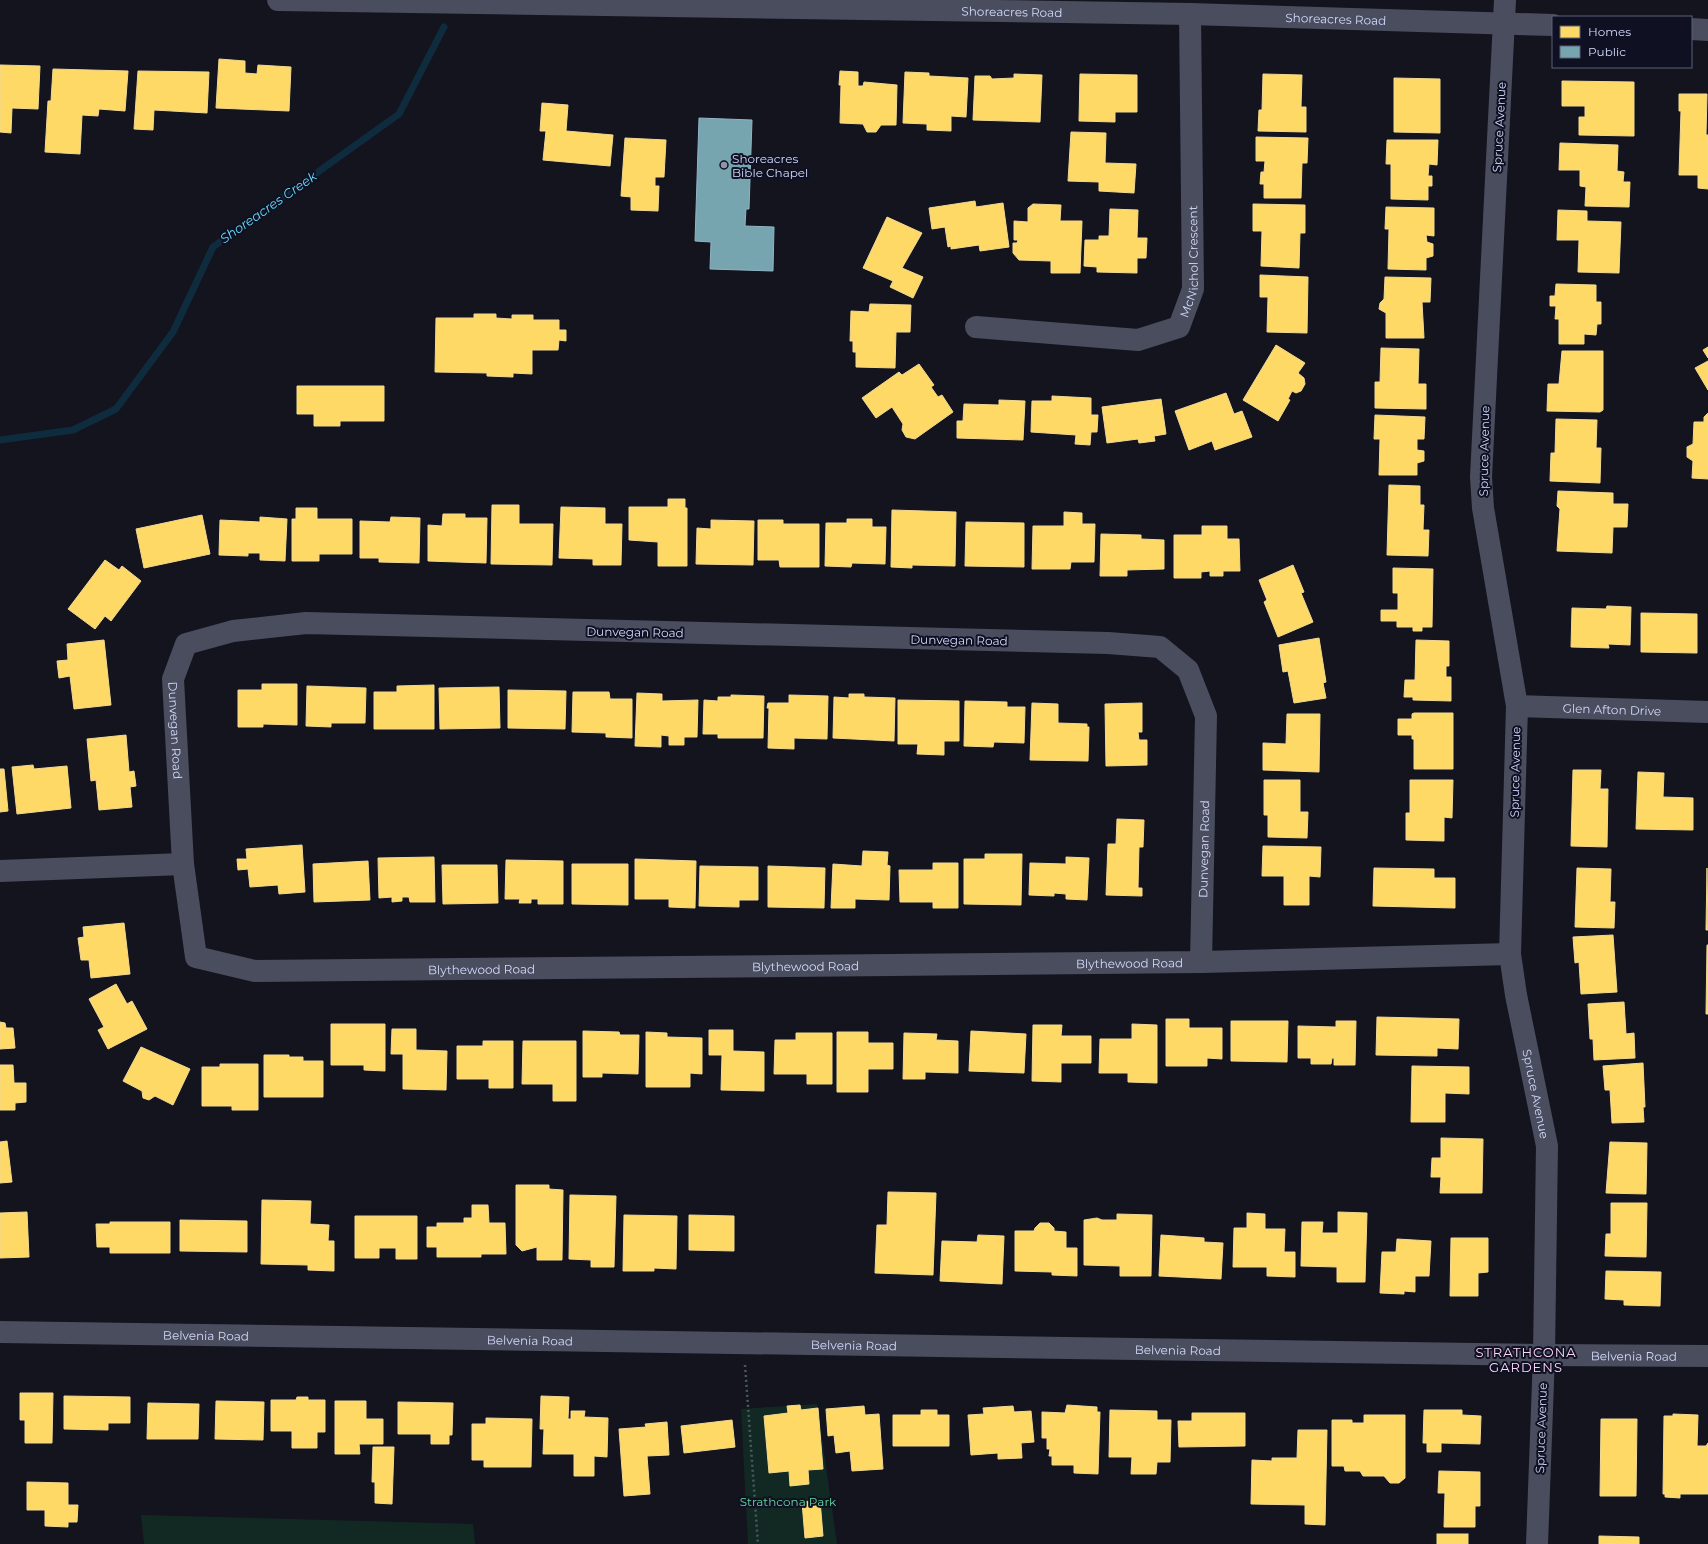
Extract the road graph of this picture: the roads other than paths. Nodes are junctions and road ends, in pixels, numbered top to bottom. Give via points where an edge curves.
1 (278, 0) edge
2 (1505, 0) edge
3 (1190, 14) junction
4 (1504, 23) junction
5 (1552, 25) edge
6 (1692, 29) edge
7 (1708, 30) edge
8 (976, 327) dead end
9 (1517, 706) junction
10 (1708, 712) edge
11 (183, 864) junction
12 (0, 871) edge
13 (1510, 954) junction
14 (1201, 962) junction
15 (0, 1332) edge
16 (1544, 1356) junction
17 (1708, 1356) edge
18 (1537, 1544) edge

1 - 3 street, Shoreacres Road
2 - 4 street, Spruce Avenue
3 - 4 street, Shoreacres Road
3 - 8 street, McNichol Crescent via 1193,289 1179,326 1138,340
4 - 5 street, Shoreacres Road
4 - 9 street, Spruce Avenue via 1481,477 1483,508
6 - 7 street
9 - 10 street, Glen Afton Drive
9 - 13 street, Spruce Avenue
11 - 12 street
11 - 14 street, Blythewood Road via 196,957 255,971
11 - 14 street, Dunvegan Road via 173,679 186,644 233,631 306,623 1108,643 1160,647 1188,670 1206,716
13 - 14 street, Blythewood Road
13 - 16 street, Spruce Avenue via 1546,1146
15 - 16 street, Belvenia Road
16 - 17 street, Belvenia Road
16 - 18 street, Spruce Avenue

